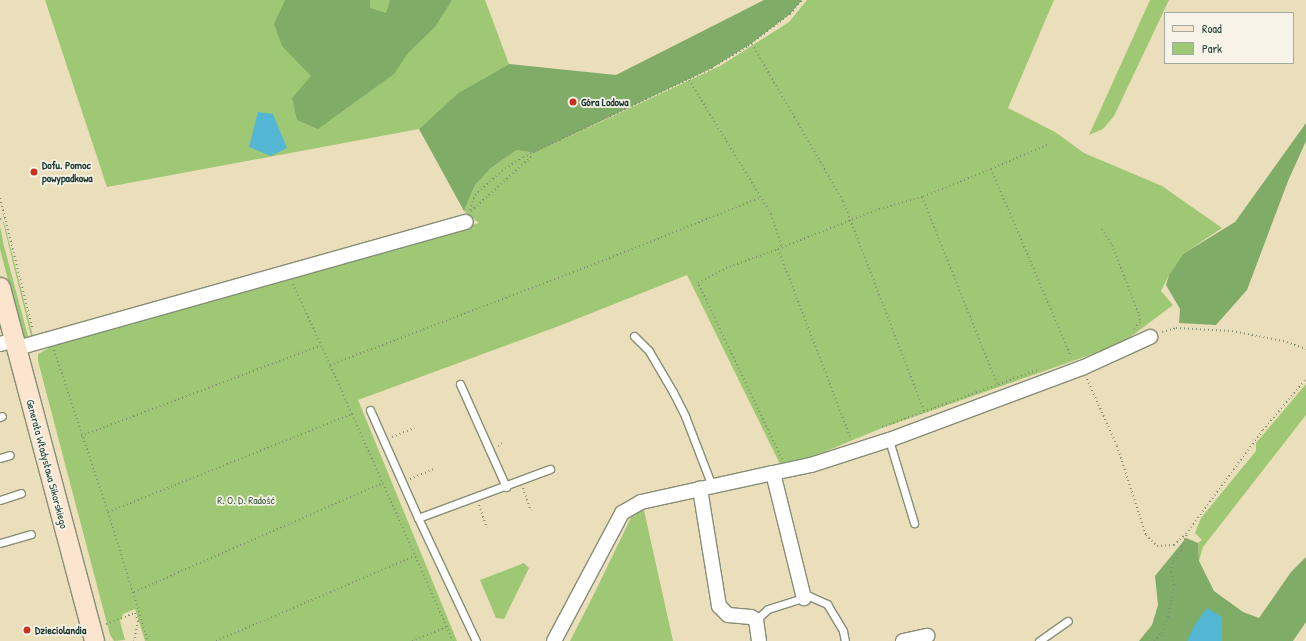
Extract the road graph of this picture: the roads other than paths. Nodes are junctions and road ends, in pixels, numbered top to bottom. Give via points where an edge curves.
1 (468, 216) road end
2 (0, 287) edge
3 (634, 336) dead end
4 (1150, 337) road end
5 (11, 344) edge
6 (460, 384) dead end
7 (370, 410) dead end
8 (884, 435) junction
9 (10, 455) dead end
10 (0, 458) edge
11 (550, 470) dead end
12 (773, 473) junction
13 (506, 487) junction
14 (706, 487) junction
15 (21, 493) dead end
16 (0, 500) edge
17 (418, 518) junction
18 (914, 523) dead end
19 (31, 534) dead end
20 (0, 543) edge
21 (804, 598) junction
22 (756, 620) junction
23 (1068, 620) dead end
24 (927, 636) dead end
25 (94, 641) edge
26 (476, 641) edge
27 (554, 641) edge
28 (759, 641) edge
29 (845, 641) edge
30 (903, 641) edge
31 (1039, 641) edge

1 - 5 street
2 - 5 main road, Generała Władysława Sikorskiego
3 - 14 lane via 649,351 685,416
4 - 8 street
5 - 25 main road, Generała Władysława Sikorskiego
6 - 13 lane
7 - 17 lane
8 - 12 street via 811,465
8 - 18 lane
9 - 10 lane
11 - 13 lane
12 - 14 street
12 - 21 street
13 - 17 lane
14 - 22 street via 719,606 728,615 751,617
14 - 27 street via 641,502 622,513
15 - 16 lane
17 - 26 lane
19 - 20 lane
21 - 22 lane via 768,609
21 - 29 lane via 809,596 827,604 843,631
22 - 28 street
23 - 31 lane
24 - 30 street

